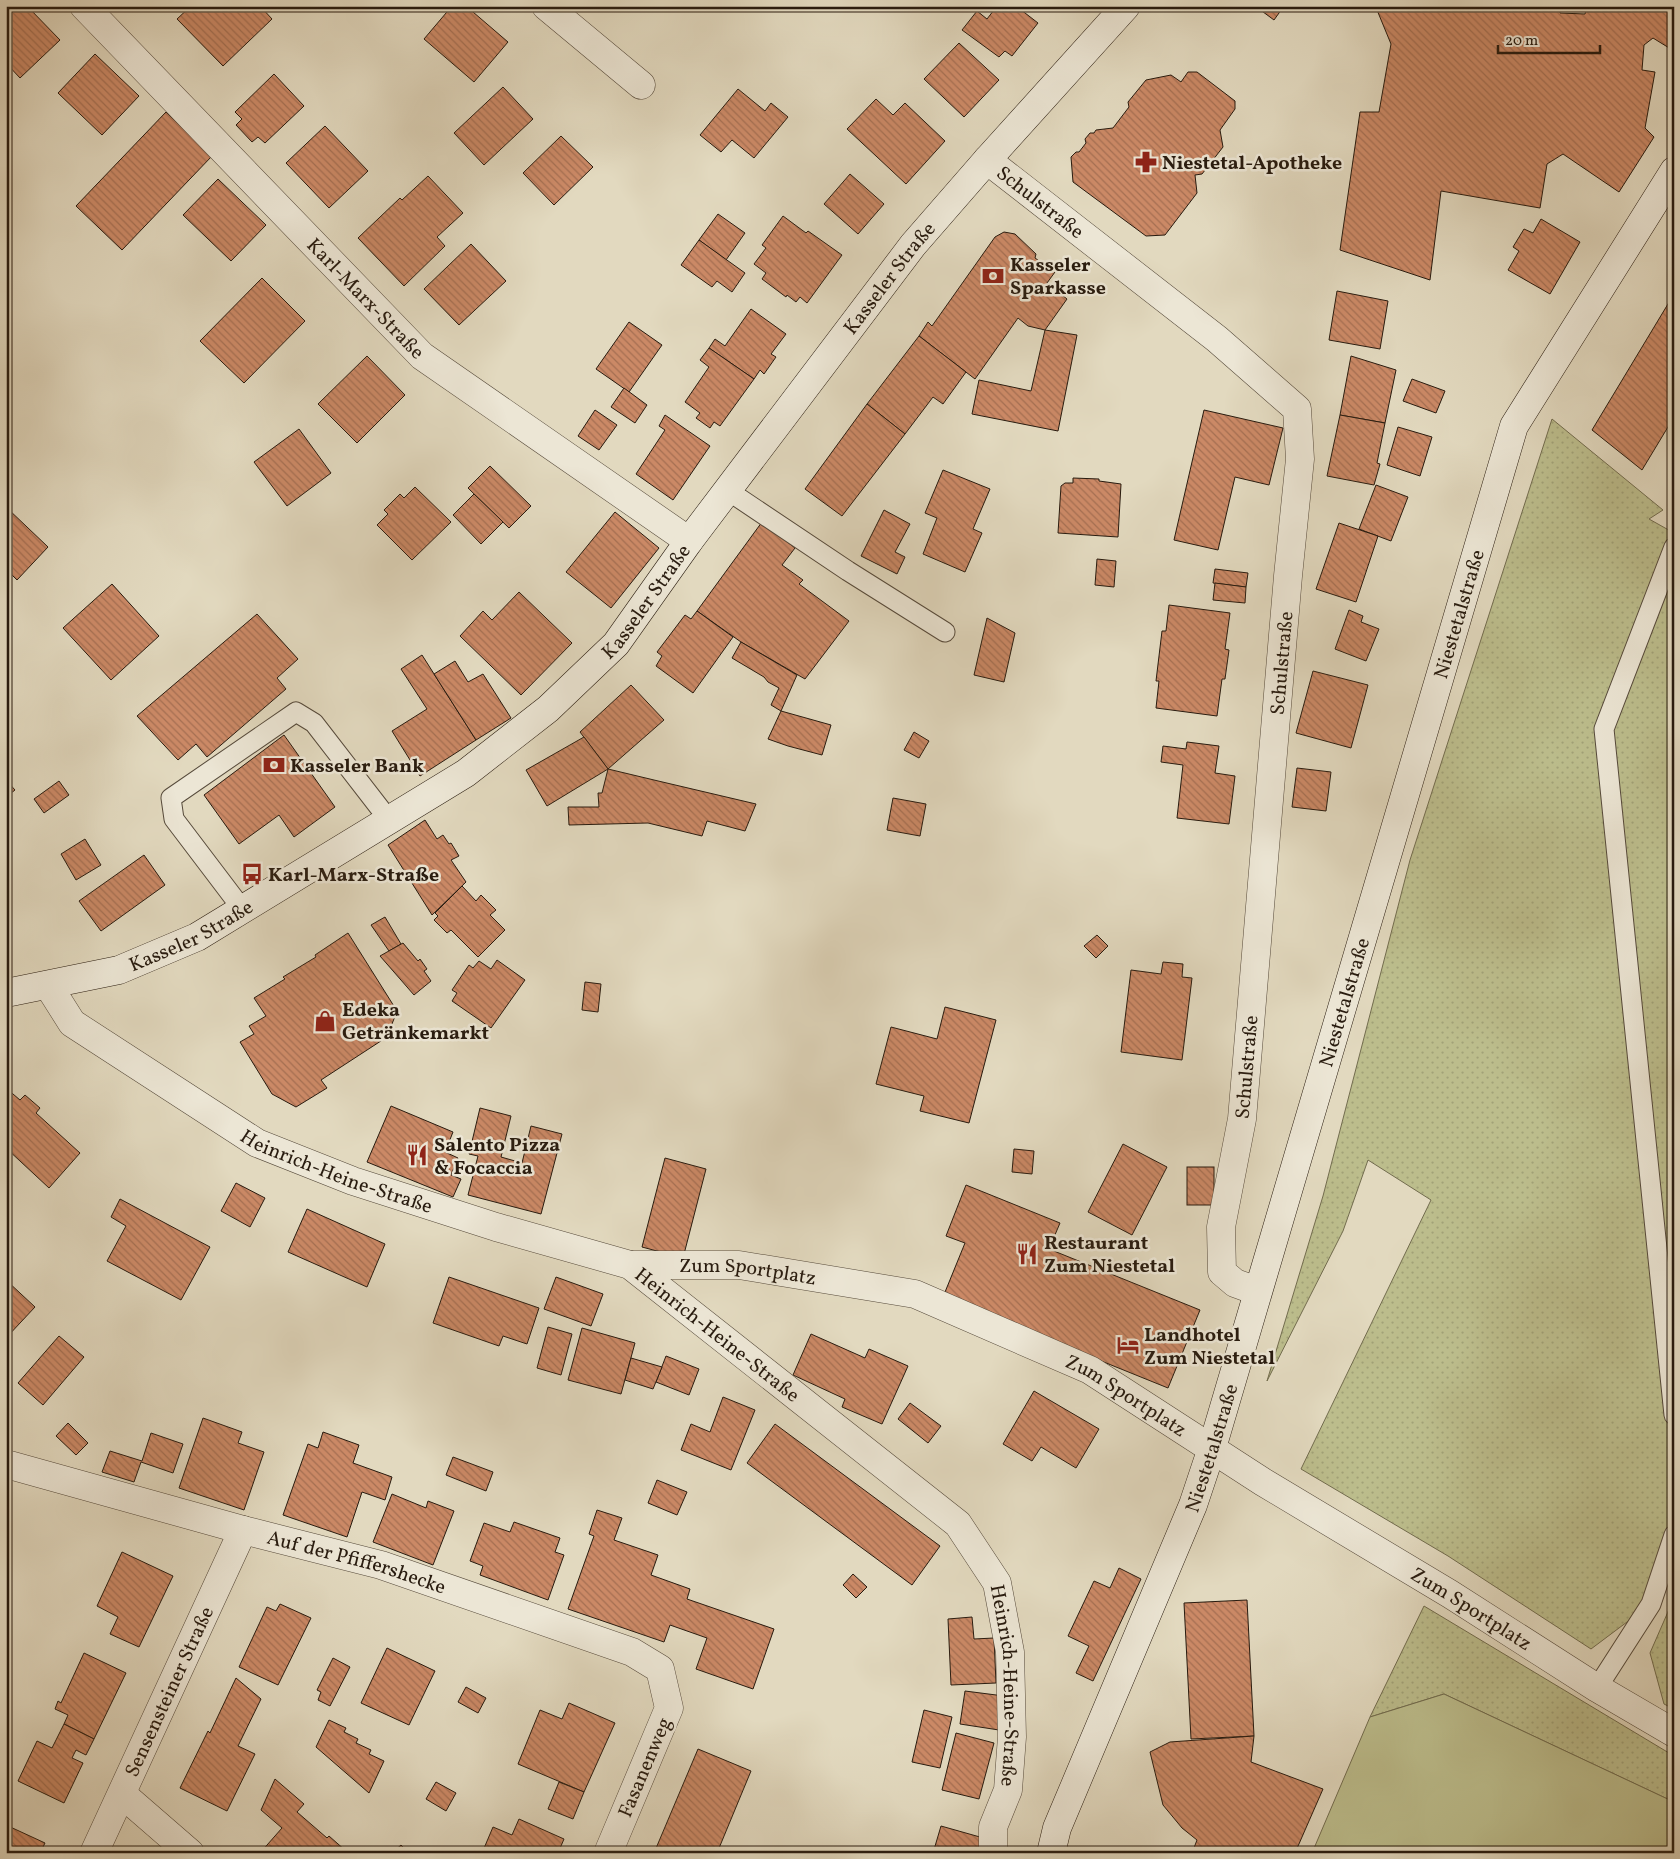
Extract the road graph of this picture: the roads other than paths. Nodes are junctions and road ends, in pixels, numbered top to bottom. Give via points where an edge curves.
1 (84, 6) edge
2 (546, 6) edge
3 (1126, 6) edge
4 (641, 85) dead end
5 (986, 160) junction
6 (1674, 171) edge
7 (728, 490) junction
8 (689, 541) junction
9 (1674, 547) edge
10 (945, 632) dead end
11 (389, 820) junction
12 (243, 910) junction
13 (48, 985) junction
14 (6, 993) edge
15 (630, 1265) junction
16 (1257, 1291) junction
17 (1674, 1415) edge
18 (1212, 1448) junction
19 (6, 1464) edge
20 (243, 1530) junction
21 (1674, 1535) edge
22 (1597, 1688) junction
23 (670, 1708) joint
24 (1674, 1733) edge
25 (122, 1794) junction
26 (993, 1840) edge
27 (94, 1853) edge
28 (190, 1853) edge
29 (608, 1853) edge
30 (1051, 1853) edge

1 - 8 street, Karl-Marx-Straße via 422,356
2 - 4 street
3 - 5 street, Kasseler Straße
5 - 7 street, Kasseler Straße via 913,244
5 - 16 street, Schulstraße via 1216,339 1297,409 1300,459 1242,1118 1221,1227 1222,1272 1235,1283
6 - 16 street, Niestetalstraße via 1514,426
7 - 8 street, Kasseler Straße
7 - 10 lane
8 - 11 street, Kasseler Straße via 616,644 548,709 466,773
9 - 17 lane via 1604,729
11 - 12 street, Kasseler Straße
11 - 12 lane via 314,723 296,712 171,798 174,819
12 - 13 street, Kasseler Straße via 197,937 119,970
13 - 14 street, Kasseler Straße
13 - 15 street, Heinrich-Heine-Straße via 72,1023 257,1143 352,1181
15 - 18 street, Zum Sportplatz via 739,1265 915,1294 1090,1370
15 - 26 street, Heinrich-Heine-Straße via 958,1524 997,1583 1010,1652 1012,1736 1008,1790
16 - 18 street, Niestetalstraße
18 - 22 street, Zum Sportplatz
18 - 30 street, Niestetalstraße via 1193,1505 1057,1828
19 - 20 street, Auf der Pfiffershecke
20 - 23 street, Auf der Pfiffershecke via 381,1565 632,1652 660,1669
20 - 25 street, Sensensteiner Straße
21 - 22 lane via 1651,1604
22 - 24 street, Zum Sportplatz
23 - 29 street, Fasanenweg
25 - 27 street, Sensensteiner Straße
25 - 28 street

